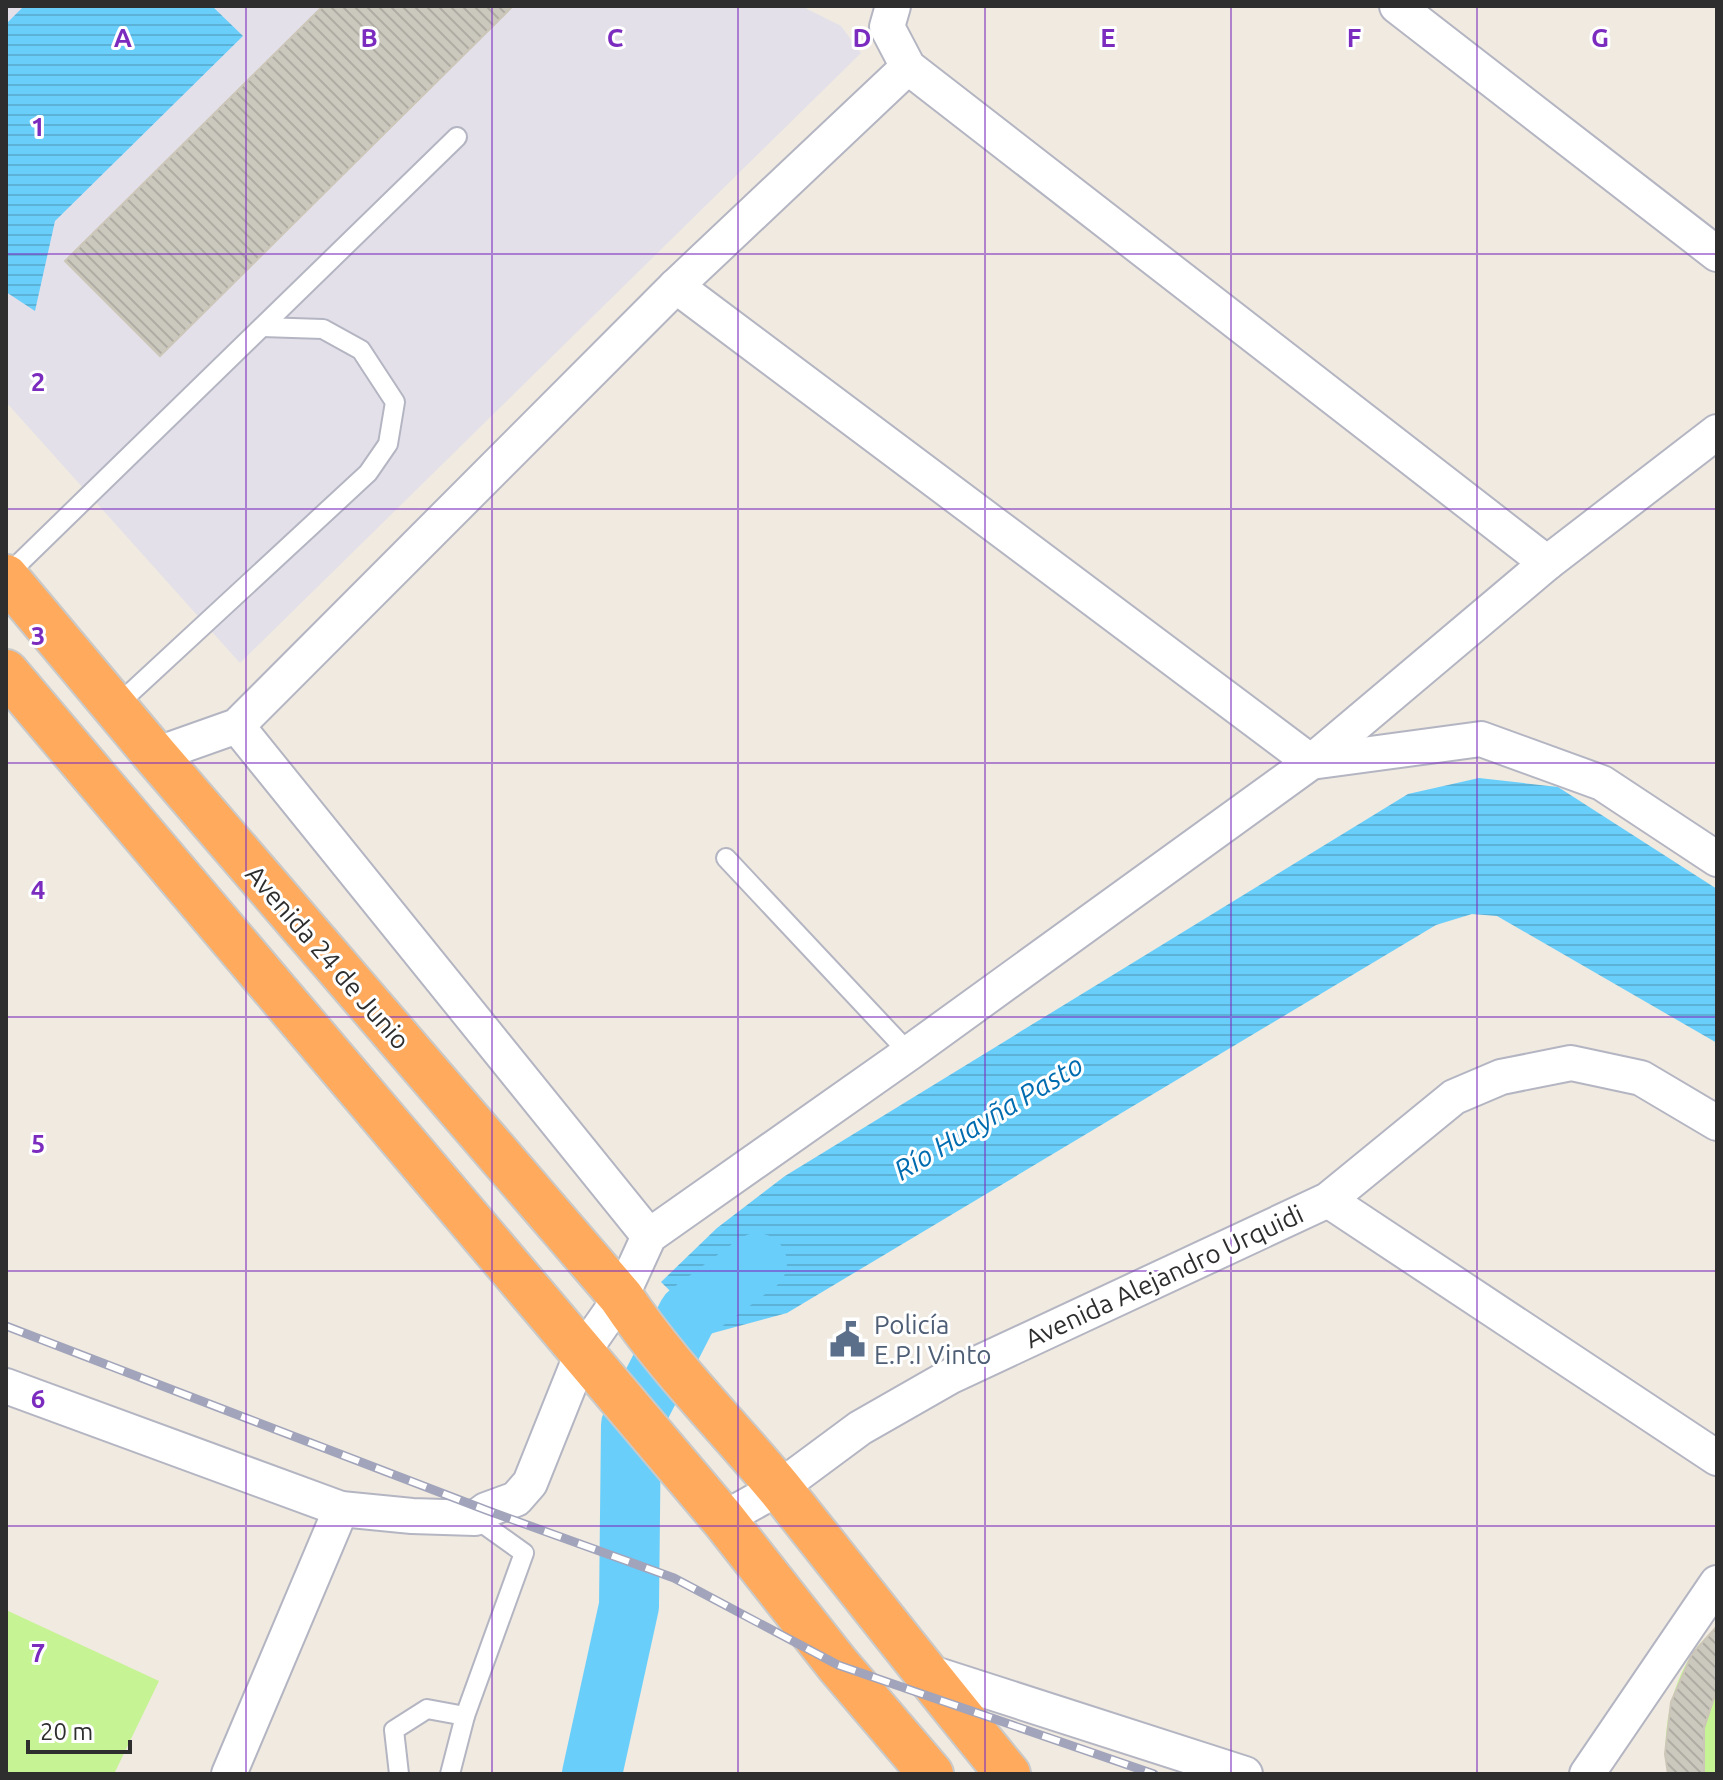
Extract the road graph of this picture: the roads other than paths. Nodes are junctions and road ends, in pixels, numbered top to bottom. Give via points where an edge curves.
1 (893, 6) edge
2 (1397, 6) edge
3 (908, 67) junction
4 (457, 137) dead end
5 (1717, 254) edge
6 (676, 286) junction
7 (262, 327) junction
8 (1713, 440) edge
9 (1547, 563) junction
10 (6, 577) edge
11 (6, 672) edge
12 (114, 708) junction
13 (237, 726) junction
14 (155, 755) junction
15 (1311, 762) junction
16 (726, 858) dead end
17 (1717, 859) edge
18 (909, 1053) junction
19 (1717, 1123) edge
20 (1328, 1200) junction
21 (649, 1236) junction
22 (621, 1297) junction
23 (582, 1353) junction
24 (6, 1386) edge
25 (1717, 1458) edge
26 (779, 1488) junction
27 (341, 1509) junction
28 (475, 1518) junction
29 (723, 1519) junction
30 (1717, 1583) edge
31 (922, 1670) junction
32 (465, 1716) junction
33 (926, 1770) edge
34 (229, 1774) edge
35 (399, 1774) edge
36 (450, 1774) edge
37 (1008, 1774) edge
38 (1245, 1774) edge
39 (1587, 1774) edge

1 - 3 street via 887,27
2 - 5 street
3 - 6 street
3 - 9 street
4 - 7 lane
6 - 13 street
6 - 15 street
7 - 10 lane
7 - 12 lane via 323,329 361,350 395,402 388,444 368,473
8 - 9 street
9 - 15 street
10 - 12 highway, Avenida 24 de Junio
11 - 23 highway
12 - 14 highway, Avenida 24 de Junio
13 - 14 street
13 - 21 street
14 - 22 highway, Avenida 24 de Junio
15 - 17 street via 1481,739 1602,783
15 - 18 street
16 - 18 lane
18 - 21 street
19 - 20 street via 1641,1078 1571,1063 1529,1071 1454,1097
20 - 25 street, Avenida Alejandro Urquidi
20 - 26 street, Avenida Alejandro Urquidi via 951,1376 860,1428
21 - 22 street
22 - 23 street
22 - 26 highway, Avenida 24 de Junio via 648,1337
23 - 28 street via 530,1483 516,1499
23 - 29 highway
24 - 27 street
26 - 29 street, Avenida Alejandro Urquidi
26 - 31 highway, Avenida 24 de Junio
27 - 28 street
27 - 34 street
28 - 32 lane via 524,1553
29 - 33 highway
30 - 39 street
31 - 37 highway, Avenida 24 de Junio
31 - 38 street
32 - 35 lane via 427,1709 394,1730
32 - 36 lane

